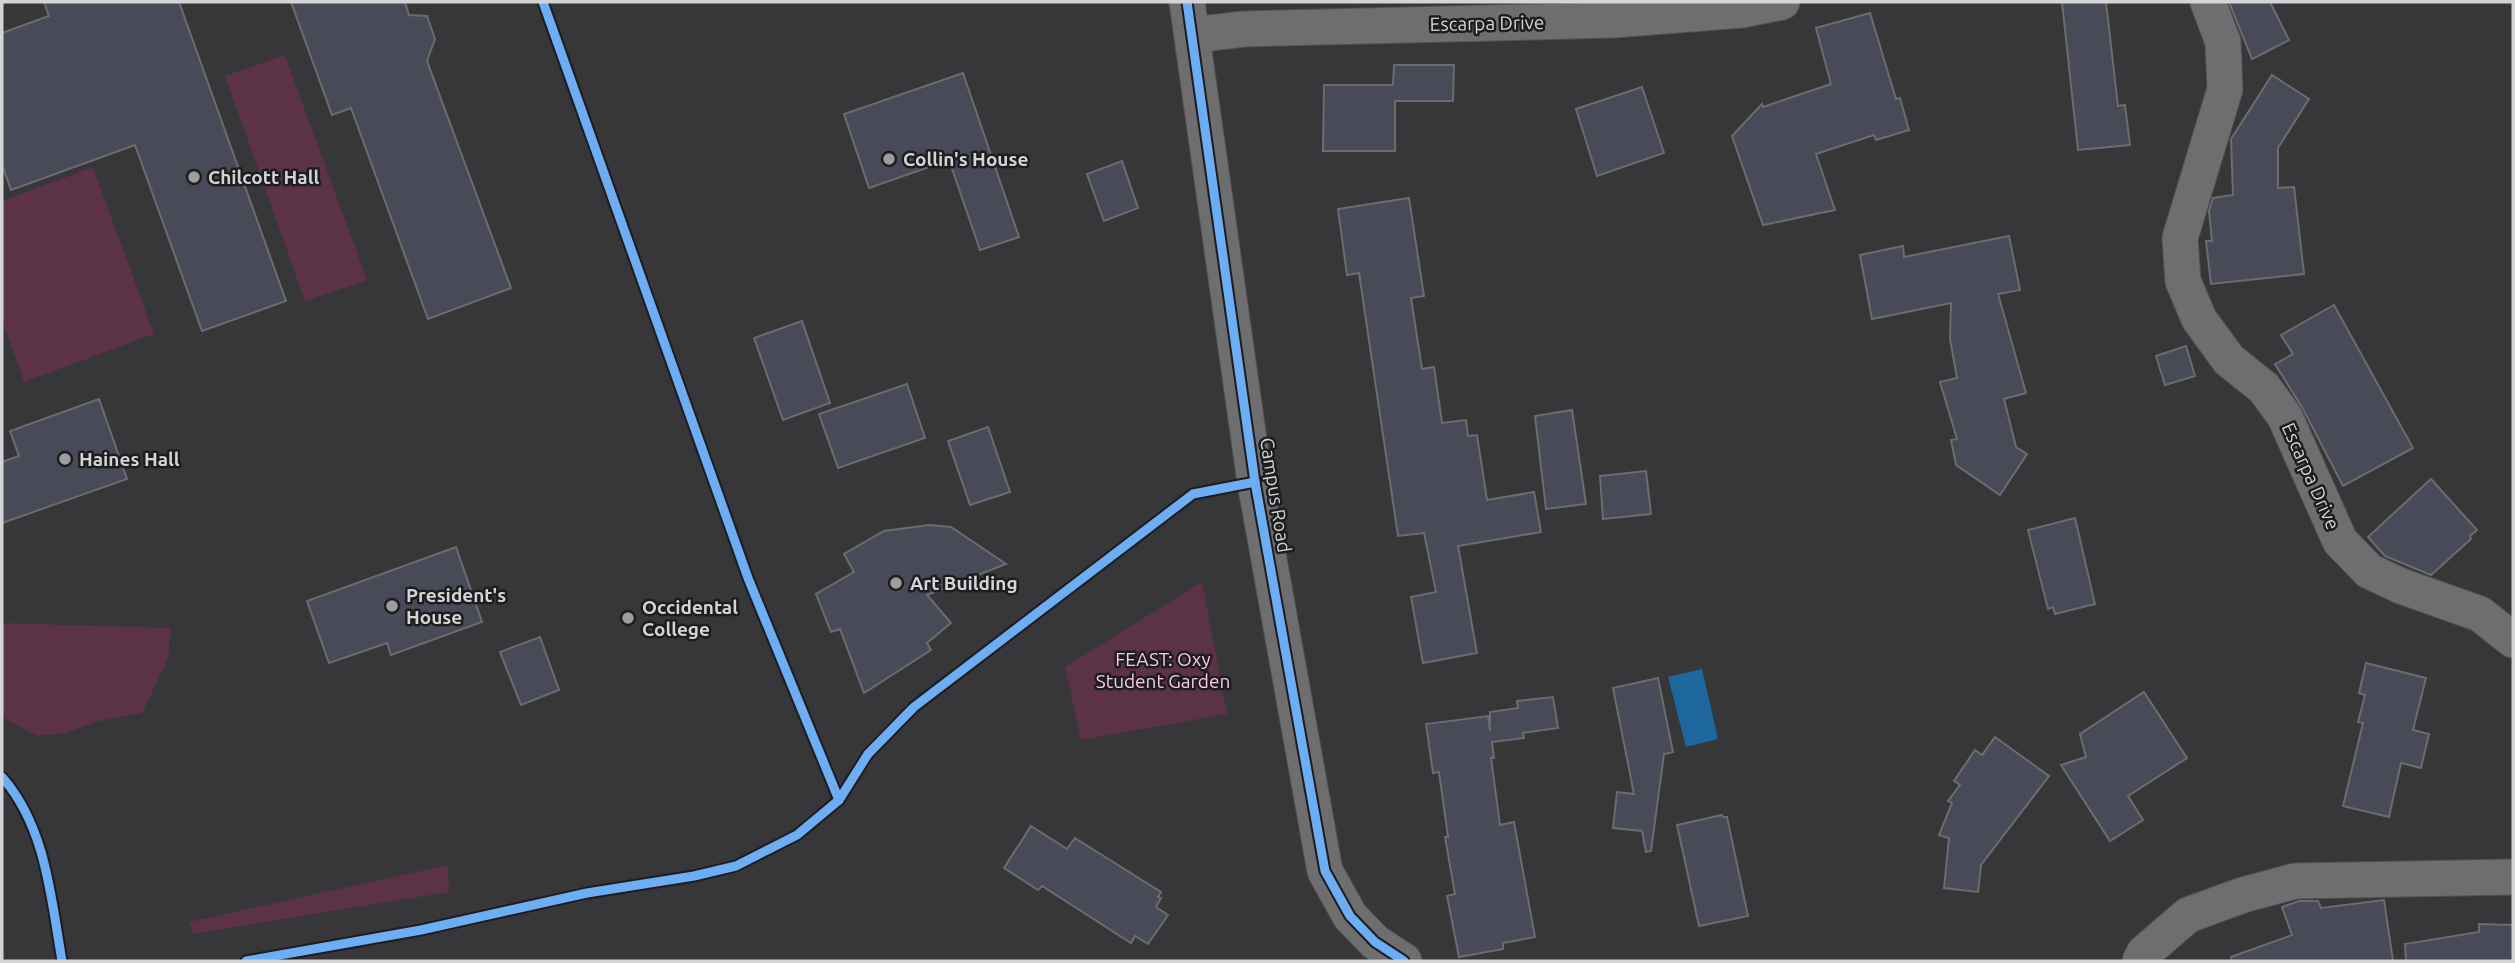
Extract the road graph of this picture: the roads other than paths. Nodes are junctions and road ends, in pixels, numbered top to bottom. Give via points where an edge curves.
1 (1782, 2) edge
2 (2208, 2) edge
3 (1189, 18) edge
4 (2513, 640) edge
5 (2513, 877) edge
6 (1404, 961) edge
7 (2140, 961) edge

1 - 3 street, Escarpa Drive via 1742,10 1613,20 1244,29
2 - 4 street, Escarpa Drive via 2223,42 2225,89 2180,238 2183,281 2199,319 2229,360 2264,388 2285,417 2340,541 2369,571 2480,614
3 - 6 street, Campus Road via 1255,482 1325,871 1350,916 1375,942
5 - 7 street via 2295,881 2188,915

